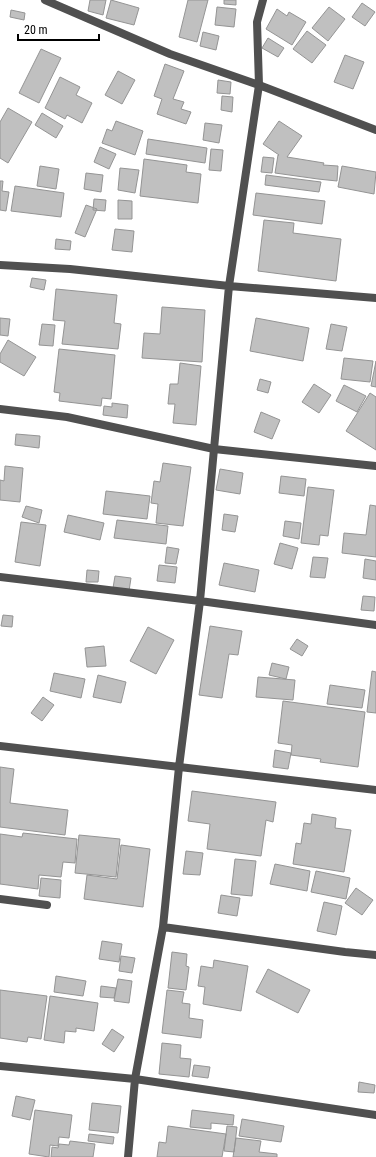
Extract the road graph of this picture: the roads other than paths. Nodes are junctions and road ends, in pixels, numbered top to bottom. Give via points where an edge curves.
1 (45, 0) edge
2 (263, 0) edge
3 (259, 85) junction
4 (376, 130) edge
5 (0, 265) edge
6 (228, 286) junction
7 (376, 298) edge
8 (0, 409) edge
9 (214, 448) junction
10 (376, 466) edge
11 (0, 578) edge
12 (200, 601) junction
13 (376, 625) edge
14 (0, 746) edge
15 (179, 766) junction
16 (376, 790) edge
17 (0, 899) edge
18 (47, 905) dead end
19 (163, 927) junction
20 (376, 955) edge
21 (0, 1066) edge
22 (135, 1079) junction
23 (376, 1115) edge
24 (128, 1157) edge

1 - 3 street via 170,54
2 - 3 street via 257,22
3 - 4 street
3 - 6 street
5 - 6 street via 70,269
6 - 7 street
6 - 9 street
8 - 9 street via 67,417
9 - 10 street
9 - 12 street
11 - 12 street
12 - 13 street
12 - 15 street
14 - 15 street
15 - 16 street
15 - 19 street
17 - 18 street
19 - 20 street
19 - 22 street
21 - 22 street
22 - 23 street
22 - 24 street

